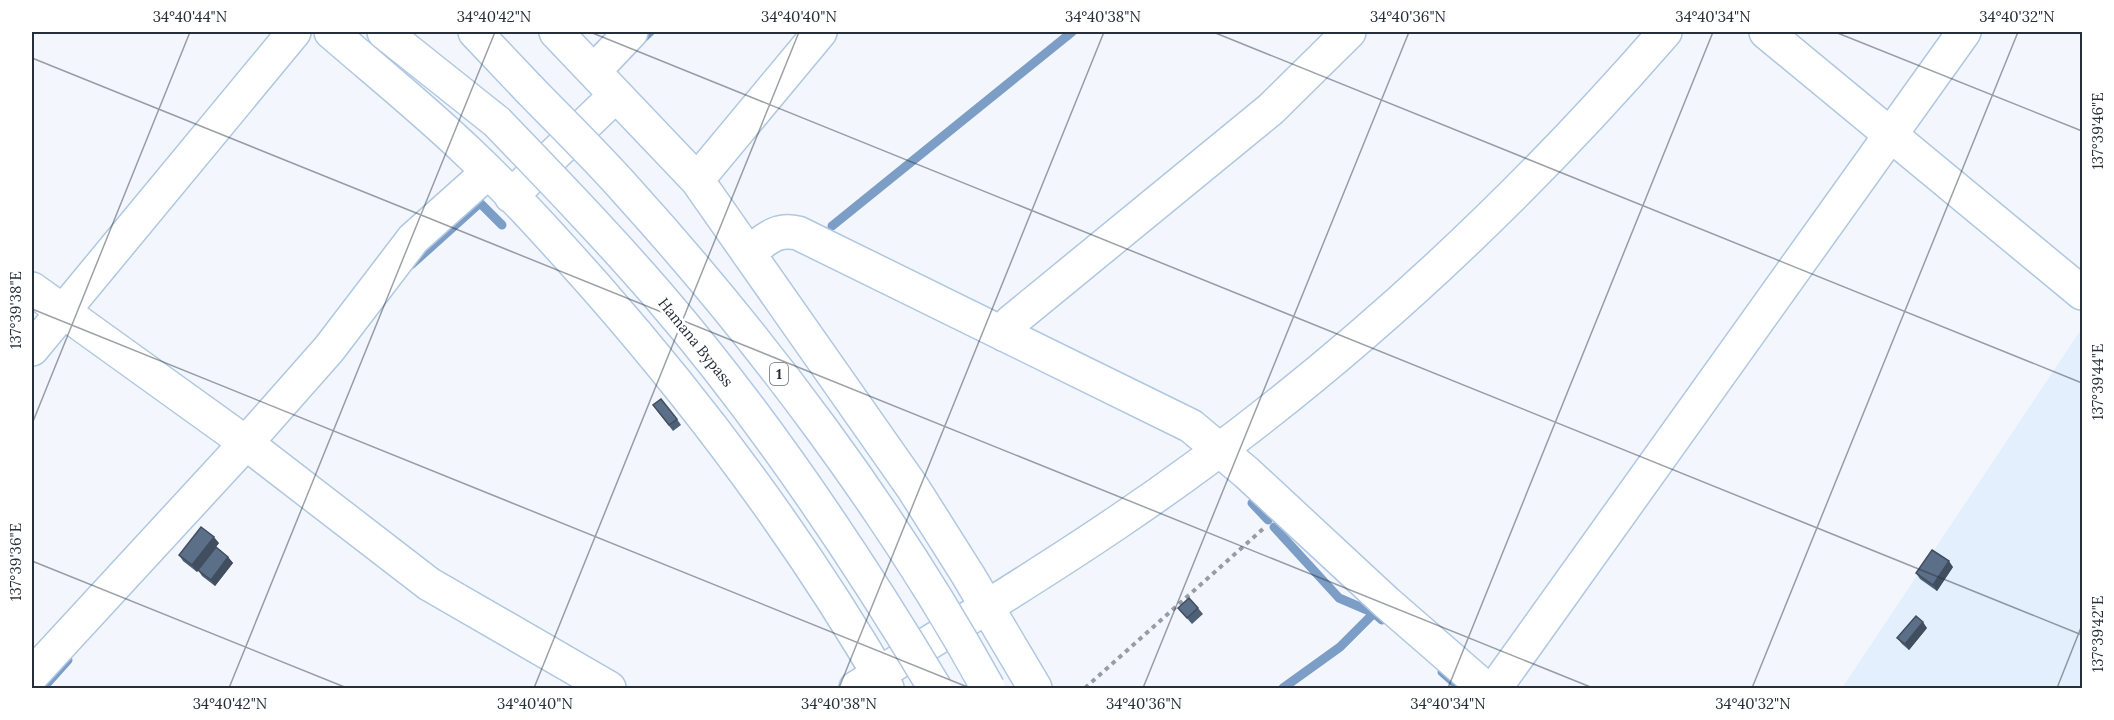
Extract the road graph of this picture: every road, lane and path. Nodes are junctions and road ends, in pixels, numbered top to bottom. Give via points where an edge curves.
1 (294, 32) edge
2 (331, 32) edge
3 (384, 32) edge
4 (411, 32) edge
5 (475, 32) edge
6 (488, 32) edge
7 (556, 32) edge
8 (631, 32) edge
9 (820, 32) edge
10 (1349, 32) edge
11 (1665, 32) edge
12 (1766, 32) edge
13 (1964, 32) edge
14 (594, 71) junction
15 (530, 90) junction
16 (616, 95) junction
17 (497, 122) junction
18 (1890, 134) junction
19 (488, 172) junction
20 (697, 180) junction
21 (511, 196) junction
22 (748, 253) junction
23 (32, 289) edge
24 (2082, 293) edge
25 (63, 311) junction
26 (1005, 335) junction
27 (32, 349) edge
28 (246, 443) junction
29 (1218, 449) junction
30 (1286, 509) junction
31 (987, 606) junction
32 (32, 675) edge
33 (874, 684) edge
34 (609, 688) edge
35 (935, 688) edge
36 (988, 688) edge
37 (1035, 688) edge
38 (1085, 688) edge
39 (1485, 688) edge
40 (1495, 688) edge

1 - 25 main road
2 - 19 main road
3 - 17 main road
4 - 17 main road, Hamana Bypass
5 - 15 main road, 1
6 - 15 main road
7 - 14 main road
8 - 14 main road
9 - 20 main road
10 - 26 main road via 1270,109 1011,322
11 - 29 main road via 1471,235 1364,332
12 - 18 main road
13 - 18 main road
14 - 16 main road
15 - 36 main road, 1, bridge via 627,190 772,364 878,511
16 - 20 main road
16 - 21 main road
17 - 35 main road, Hamana Bypass, bridge via 593,222 722,375 840,537
18 - 24 main road
18 - 40 main road
19 - 21 main road
19 - 28 main road via 413,239 329,349
20 - 22 main road
21 - 33 main road via 620,315 749,479 806,560
22 - 26 main road via 785,230 798,233
22 - 31 main road via 913,488
23 - 25 main road
25 - 27 main road
25 - 28 main road
26 - 29 main road via 1191,426
28 - 32 main road
28 - 34 main road via 429,584
29 - 30 main road
29 - 31 main road via 1118,522
30 - 38 path
30 - 39 main road
31 - 33 main road
31 - 37 main road

